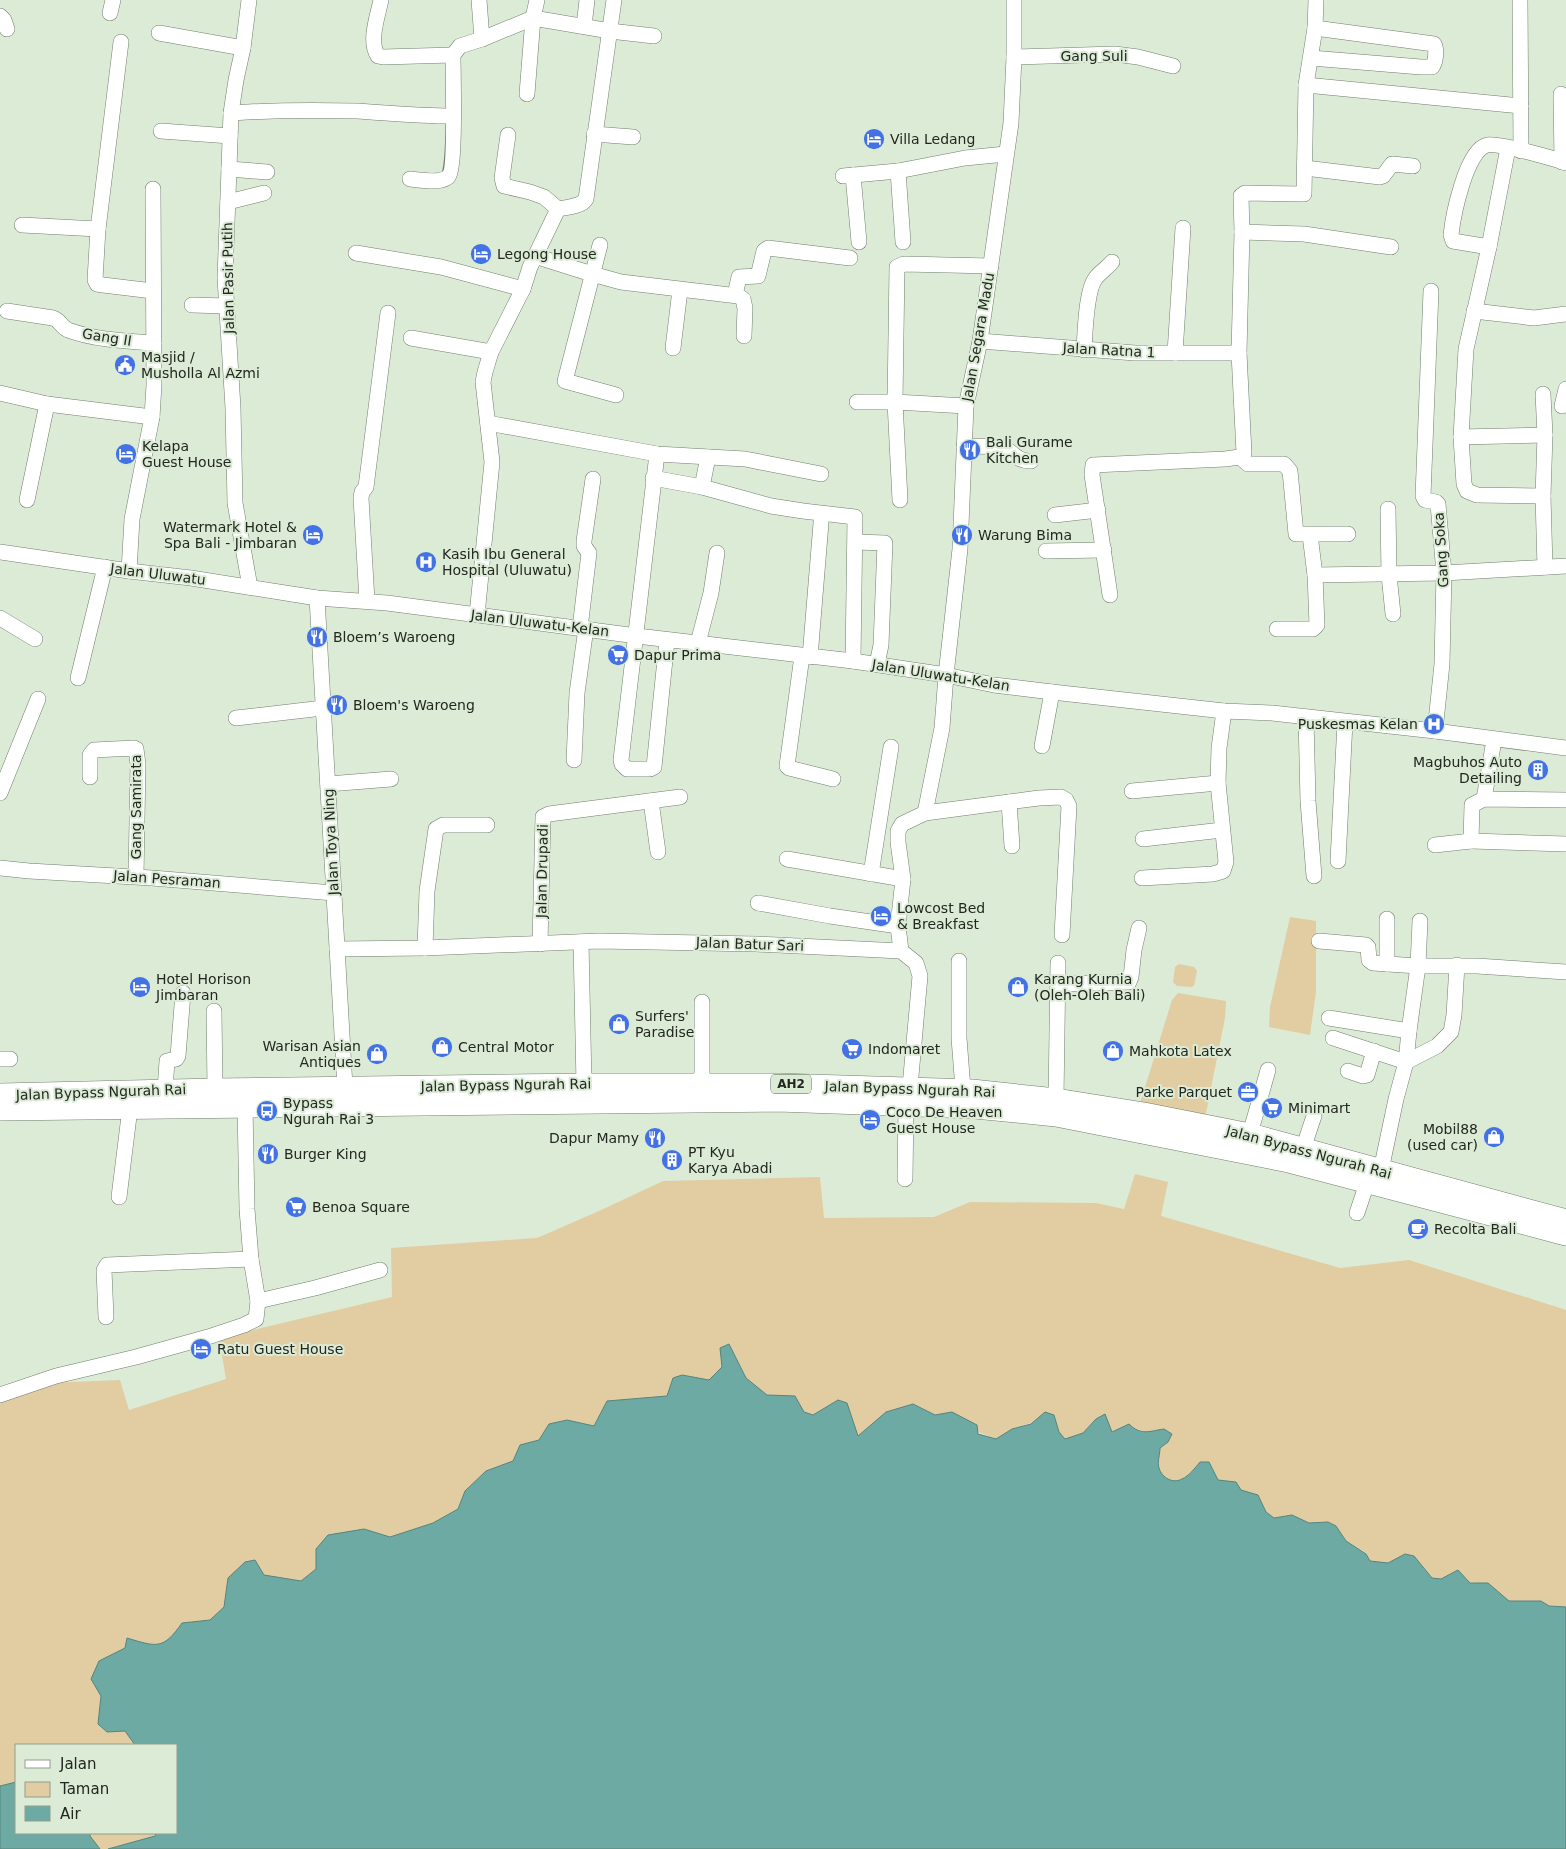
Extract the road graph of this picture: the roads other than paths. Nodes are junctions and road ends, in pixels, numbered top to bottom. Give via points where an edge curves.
1 (249, 0) edge
2 (382, 0) edge
3 (479, 0) edge
4 (537, 0) edge
5 (587, 0) edge
6 (614, 0) edge
7 (1014, 0) edge
8 (1316, 0) edge
9 (1520, 0) edge
10 (533, 18) junction
11 (584, 26) junction
12 (1315, 28) junction
13 (610, 31) junction
14 (159, 33) dead end
15 (654, 36) dead end
16 (482, 40) junction
17 (121, 42) dead end
18 (243, 48) junction
19 (453, 55) junction
20 (1014, 57) junction
21 (1311, 58) junction
22 (1173, 66) dead end
23 (1306, 85) junction
24 (527, 94) dead end
25 (1561, 94) dead end
26 (1521, 106) junction
27 (231, 113) junction
28 (452, 116) junction
29 (161, 131) dead end
30 (594, 134) junction
31 (508, 135) dead end
32 (230, 136) junction
33 (633, 137) dead end
34 (1514, 149) junction
35 (1006, 154) junction
36 (1564, 163) edge
37 (1413, 166) dead end
38 (1304, 168) junction
39 (229, 170) junction
40 (898, 171) junction
41 (266, 172) dead end
42 (410, 179) dead end
43 (153, 189) dead end
44 (264, 194) dead end
45 (228, 202) junction
46 (558, 209) junction
47 (22, 224) dead end
48 (1183, 228) dead end
49 (98, 229) junction
50 (1242, 232) junction
51 (859, 242) dead end
52 (903, 242) dead end
53 (600, 245) dead end
54 (1390, 247) dead end
55 (1489, 247) junction
56 (356, 253) dead end
57 (535, 256) junction
58 (850, 258) dead end
59 (1112, 262) dead end
60 (991, 266) junction
61 (592, 274) junction
62 (523, 289) junction
63 (680, 290) junction
64 (153, 291) junction
65 (1431, 291) dead end
66 (735, 295) junction
67 (192, 305) dead end
68 (227, 306) junction
69 (1474, 310) junction
70 (7, 311) dead end
71 (388, 313) dead end
72 (1566, 314) edge
73 (744, 336) dead end
74 (411, 338) dead end
75 (980, 341) junction
76 (154, 343) junction
77 (673, 348) dead end
78 (1084, 350) junction
79 (491, 352) junction
80 (1175, 353) junction
81 (1239, 353) junction
82 (1566, 389) edge
83 (0, 393) edge
84 (1544, 394) dead end
85 (616, 395) dead end
86 (857, 402) dead end
87 (896, 402) junction
88 (47, 404) junction
89 (966, 406) junction
90 (1562, 406) dead end
91 (152, 417) junction
92 (488, 423) junction
93 (1545, 435) junction
94 (1461, 438) junction
95 (964, 447) junction
96 (657, 454) junction
97 (708, 457) junction
98 (1240, 457) junction
99 (1031, 461) dead end
100 (821, 474) dead end
101 (653, 478) junction
102 (593, 479) dead end
103 (702, 487) junction
104 (1543, 496) junction
105 (27, 500) dead end
106 (900, 500) dead end
107 (1388, 509) dead end
108 (1098, 510) junction
109 (1055, 515) dead end
110 (821, 523) dead end
111 (1348, 534) dead end
112 (1310, 535) junction
113 (856, 542) junction
114 (1104, 550) junction
115 (1046, 551) dead end
116 (0, 552) edge
117 (716, 553) dead end
118 (1566, 566) edge
119 (105, 567) junction
120 (1545, 567) junction
121 (129, 571) junction
122 (1444, 573) junction
123 (1315, 574) junction
124 (1389, 575) junction
125 (250, 587) junction
126 (1110, 595) dead end
127 (317, 598) junction
128 (367, 601) junction
129 (1393, 614) dead end
130 (477, 615) junction
131 (0, 618) edge
132 (583, 628) junction
133 (1277, 629) dead end
134 (637, 636) junction
135 (35, 639) dead end
136 (667, 640) junction
137 (698, 643) junction
138 (806, 656) junction
139 (853, 661) junction
140 (878, 664) junction
141 (946, 675) junction
142 (78, 678) dead end
143 (1052, 692) junction
144 (38, 699) dead end
145 (323, 708) junction
146 (1224, 711) junction
147 (1306, 716) junction
148 (236, 718) dead end
149 (1344, 722) junction
150 (1436, 731) junction
151 (1494, 740) junction
152 (1042, 746) dead end
153 (891, 747) dead end
154 (1566, 748) edge
155 (574, 760) dead end
156 (90, 777) dead end
157 (391, 778) dead end
158 (833, 779) dead end
159 (1218, 783) junction
160 (328, 784) junction
161 (1132, 791) dead end
162 (0, 793) edge
163 (680, 797) dead end
164 (1484, 799) junction
165 (1566, 800) edge
166 (651, 801) junction
167 (1009, 802) junction
168 (925, 813) junction
169 (487, 826) dead end
170 (1222, 830) junction
171 (1143, 839) dead end
172 (1470, 840) junction
173 (1566, 844) edge
174 (1435, 845) dead end
175 (1012, 846) dead end
176 (658, 852) dead end
177 (788, 859) dead end
178 (1338, 861) dead end
179 (0, 868) edge
180 (871, 874) junction
181 (136, 876) junction
182 (1314, 876) dead end
183 (1142, 878) dead end
184 (903, 880) junction
185 (334, 893) junction
186 (758, 903) dead end
187 (1387, 919) dead end
188 (1420, 921) dead end
189 (898, 926) junction
190 (1139, 928) dead end
191 (1062, 935) dead end
192 (1319, 941) dead end
193 (580, 942) junction
194 (540, 944) junction
195 (425, 948) junction
196 (337, 949) junction
197 (901, 951) junction
198 (959, 961) dead end
199 (1058, 963) dead end
200 (1387, 964) junction
201 (1457, 965) junction
202 (1418, 966) junction
203 (1566, 972) edge
204 (1059, 984) junction
205 (183, 993) dead end
206 (702, 1002) dead end
207 (214, 1011) dead end
208 (1329, 1018) dead end
209 (1409, 1031) junction
210 (1333, 1038) dead end
211 (1374, 1051) junction
212 (1406, 1062) junction
213 (1268, 1070) dead end
214 (1348, 1072) dead end
215 (584, 1084) junction
216 (698, 1084) junction
217 (215, 1088) junction
218 (963, 1089) junction
219 (165, 1090) junction
220 (0, 1094) edge
221 (344, 1096) junction
222 (908, 1096) junction
223 (1056, 1099) junction
224 (245, 1106) junction
225 (130, 1108) junction
226 (0, 1110) edge
227 (1314, 1116) dead end
228 (1250, 1134) junction
229 (1303, 1149) junction
230 (1374, 1177) junction
231 (905, 1179) dead end
232 (119, 1197) dead end
233 (1358, 1213) dead end
234 (1566, 1220) edge
235 (1566, 1235) edge
236 (251, 1259) junction
237 (380, 1270) dead end
238 (258, 1301) junction
239 (106, 1317) dead end
240 (0, 1395) edge

1 - 18 street, Jalan Pasir Putih
2 - 19 street via 375,31 374,48 378,56
3 - 16 street
4 - 10 street
5 - 11 street
6 - 13 street
7 - 20 street, Jalan Segara Madu
8 - 12 street
9 - 26 street
10 - 11 street
10 - 16 street
10 - 24 street
11 - 13 street
12 - 21 street
12 - 21 street via 1434,44 1434,64 1421,67
13 - 15 street
13 - 30 street
14 - 18 street
16 - 19 street via 460,46
17 - 49 street
18 - 27 street, Jalan Pasir Putih
19 - 28 street
20 - 22 street, Gang Suli via 1115,54 1138,56
20 - 35 street, Jalan Segara Madu
21 - 23 street
23 - 26 street
23 - 38 street
25 - 36 street
26 - 34 street
27 - 28 street via 289,110
27 - 32 street, Jalan Pasir Putih
28 - 42 street via 450,174 440,180
29 - 32 street
30 - 33 street
30 - 46 street via 586,199 584,203
31 - 46 street via 502,178 504,186 544,197
32 - 39 street, Jalan Pasir Putih
34 - 36 street
34 - 55 street
34 - 55 street via 1486,145 1472,161 1463,179 1451,233 1453,241
35 - 40 street
35 - 60 street, Jalan Segara Madu
37 - 38 street via 1392,164 1380,177
38 - 50 street via 1304,194 1242,194
39 - 41 street
39 - 45 street, Jalan Pasir Putih
40 - 51 street via 848,176
40 - 52 street
43 - 64 street
44 - 45 street
45 - 68 street, Jalan Pasir Putih
46 - 57 street
47 - 49 street
48 - 80 street
49 - 64 street via 96,283
50 - 54 street via 1304,234
50 - 81 street
53 - 61 street
55 - 69 street
56 - 62 street via 441,267
57 - 61 street
57 - 62 street
58 - 66 street via 768,248 758,276 739,277
59 - 78 street via 1093,283
60 - 75 street, Jalan Segara Madu
60 - 87 street via 898,266
61 - 63 street via 621,282
61 - 85 street via 565,382
62 - 79 street
63 - 66 street
63 - 77 street
64 - 76 street
65 - 122 street, Gang Soka via 1423,496 1425,500 1438,504
66 - 73 street via 741,297 745,304
67 - 68 street
68 - 125 street, Jalan Pasir Putih via 235,502
69 - 72 street via 1534,318
69 - 94 street via 1464,364
70 - 76 street, Gang II via 53,318 66,329 91,336
71 - 128 street via 366,486 361,498
74 - 79 street
75 - 78 street, Jalan Ratna 1
75 - 89 street, Jalan Segara Madu
76 - 91 street
78 - 80 street, Jalan Ratna 1
79 - 92 street via 484,372
80 - 81 street, Jalan Ratna 1
81 - 98 street via 1244,449 1244,455
82 - 90 street
83 - 88 street
84 - 93 street
86 - 87 street
87 - 89 street
87 - 106 street
88 - 91 street
88 - 105 street
89 - 95 street, Jalan Segara Madu
91 - 121 street via 136,496
92 - 96 street
92 - 130 street via 491,472
93 - 94 street
93 - 104 street
94 - 104 street via 1467,491 1477,495
95 - 99 street via 1000,447 1024,462
95 - 141 street, Jalan Segara Madu via 960,549
96 - 97 street
96 - 101 street
97 - 100 street via 745,459
97 - 103 street
98 - 108 street via 1095,464 1092,468
98 - 112 street via 1248,464 1287,466 1295,532
101 - 103 street
101 - 134 street
102 - 132 street via 584,544 589,553
103 - 113 street via 771,506 855,516
104 - 120 street
107 - 124 street
108 - 109 street
108 - 114 street
110 - 138 street
111 - 112 street
112 - 123 street
113 - 139 street
113 - 140 street via 885,544
114 - 115 street
114 - 126 street
116 - 119 street, Jalan Uluwatu
117 - 137 street via 711,593
118 - 120 street
119 - 121 street, Jalan Uluwatu
119 - 142 street
120 - 122 street
121 - 125 street, Jalan Uluwatu
122 - 124 street
122 - 150 street, Gang Soka via 1442,664
123 - 124 street
123 - 133 street via 1315,628
124 - 129 street
125 - 127 street, Jalan Uluwatu
127 - 128 street, Jalan Uluwatu-Kelan
127 - 145 street, Jalan Toya Ning
128 - 130 street, Jalan Uluwatu-Kelan
130 - 132 street, Jalan Uluwatu-Kelan
131 - 135 street
132 - 134 street, Jalan Uluwatu-Kelan
132 - 155 street
134 - 136 street, Jalan Uluwatu-Kelan
134 - 136 street via 621,760 627,769 650,769 654,766
136 - 137 street, Jalan Uluwatu-Kelan
137 - 138 street, Jalan Uluwatu-Kelan
138 - 139 street, Jalan Uluwatu-Kelan
138 - 158 street via 786,764 789,768
139 - 140 street, Jalan Uluwatu-Kelan
140 - 141 street, Jalan Uluwatu-Kelan
141 - 143 street, Jalan Uluwatu-Kelan
141 - 168 street via 942,728
143 - 146 street, Jalan Uluwatu-Kelan
143 - 152 street
144 - 162 street
145 - 148 street
145 - 160 street, Jalan Toya Ning
146 - 147 street, Jalan Uluwatu-Kelan
146 - 159 street
147 - 149 street, Jalan Uluwatu-Kelan
147 - 182 street
149 - 150 street, Jalan Uluwatu-Kelan
149 - 178 street
150 - 151 street, Jalan Uluwatu-Kelan
151 - 154 street, Jalan Uluwatu-Kelan
151 - 164 street
153 - 180 street
156 - 181 street, Gang Samirata via 90,755 94,750 136,749
157 - 160 street
159 - 161 street
159 - 170 street
160 - 185 street, Jalan Toya Ning
163 - 166 street, Jalan Drupadi
164 - 165 street
164 - 172 street via 1472,805
166 - 176 street
166 - 194 street, Jalan Drupadi via 543,817
167 - 168 street
167 - 175 street
167 - 191 street via 1062,797 1068,803
168 - 184 street via 905,821 898,831
169 - 195 street via 443,825 436,829 427,891
170 - 171 street
170 - 183 street via 1226,862 1221,872
172 - 173 street
172 - 174 street
177 - 180 street
179 - 181 street, Jalan Pesraman
180 - 184 street
181 - 185 street, Jalan Pesraman
184 - 189 street
185 - 196 street, Jalan Toya Ning
186 - 189 street
187 - 200 street
188 - 202 street
189 - 197 street
190 - 204 street via 1129,982
192 - 200 street via 1366,944 1370,962
193 - 194 street
193 - 197 street, Jalan Batur Sari via 756,944
193 - 215 street
194 - 195 street
195 - 196 street
196 - 221 street, Jalan Toya Ning
197 - 222 street via 916,964 920,976
198 - 218 street
199 - 204 street
200 - 202 street
201 - 202 street
201 - 203 street
201 - 212 street via 1451,1032 1436,1046
202 - 209 street
204 - 223 street
205 - 219 street via 178,1056 167,1061
206 - 216 street via 702,1073
207 - 217 street
208 - 209 street
209 - 212 street
210 - 211 street
211 - 212 street
211 - 214 street via 1366,1075
212 - 230 street
213 - 228 street
215 - 216 highway, Jalan Bypass Ngurah Rai / AH2
215 - 221 highway, Jalan Bypass Ngurah Rai / AH2
216 - 222 highway, Jalan Bypass Ngurah Rai / AH2
217 - 219 highway, Jalan Bypass Ngurah Rai / AH2
217 - 221 highway, Jalan Bypass Ngurah Rai / AH2
218 - 222 highway, Jalan Bypass Ngurah Rai / AH2
218 - 223 highway, Jalan Bypass Ngurah Rai / AH2
219 - 220 highway, Jalan Bypass Ngurah Rai / AH2
221 - 222 highway, Jalan Bypass Ngurah Rai / AH2 via 778,1101
221 - 224 highway, Jalan Bypass Ngurah Rai / AH2
222 - 230 highway, Jalan Bypass Ngurah Rai / AH2 via 975,1108 1056,1116
222 - 231 street
223 - 228 highway, Jalan Bypass Ngurah Rai / AH2
224 - 225 highway, Jalan Bypass Ngurah Rai / AH2
224 - 236 street
225 - 226 highway, Jalan Bypass Ngurah Rai / AH2
225 - 232 street
227 - 229 street
228 - 229 highway, Jalan Bypass Ngurah Rai / AH2
229 - 230 highway, Jalan Bypass Ngurah Rai / AH2
230 - 233 street
230 - 234 highway, Jalan Bypass Ngurah Rai / AH2
230 - 235 highway, Jalan Bypass Ngurah Rai / AH2
236 - 238 street
236 - 239 street via 107,1265 104,1270
237 - 238 street
238 - 240 street via 258,1317 244,1325 136,1357 56,1376

